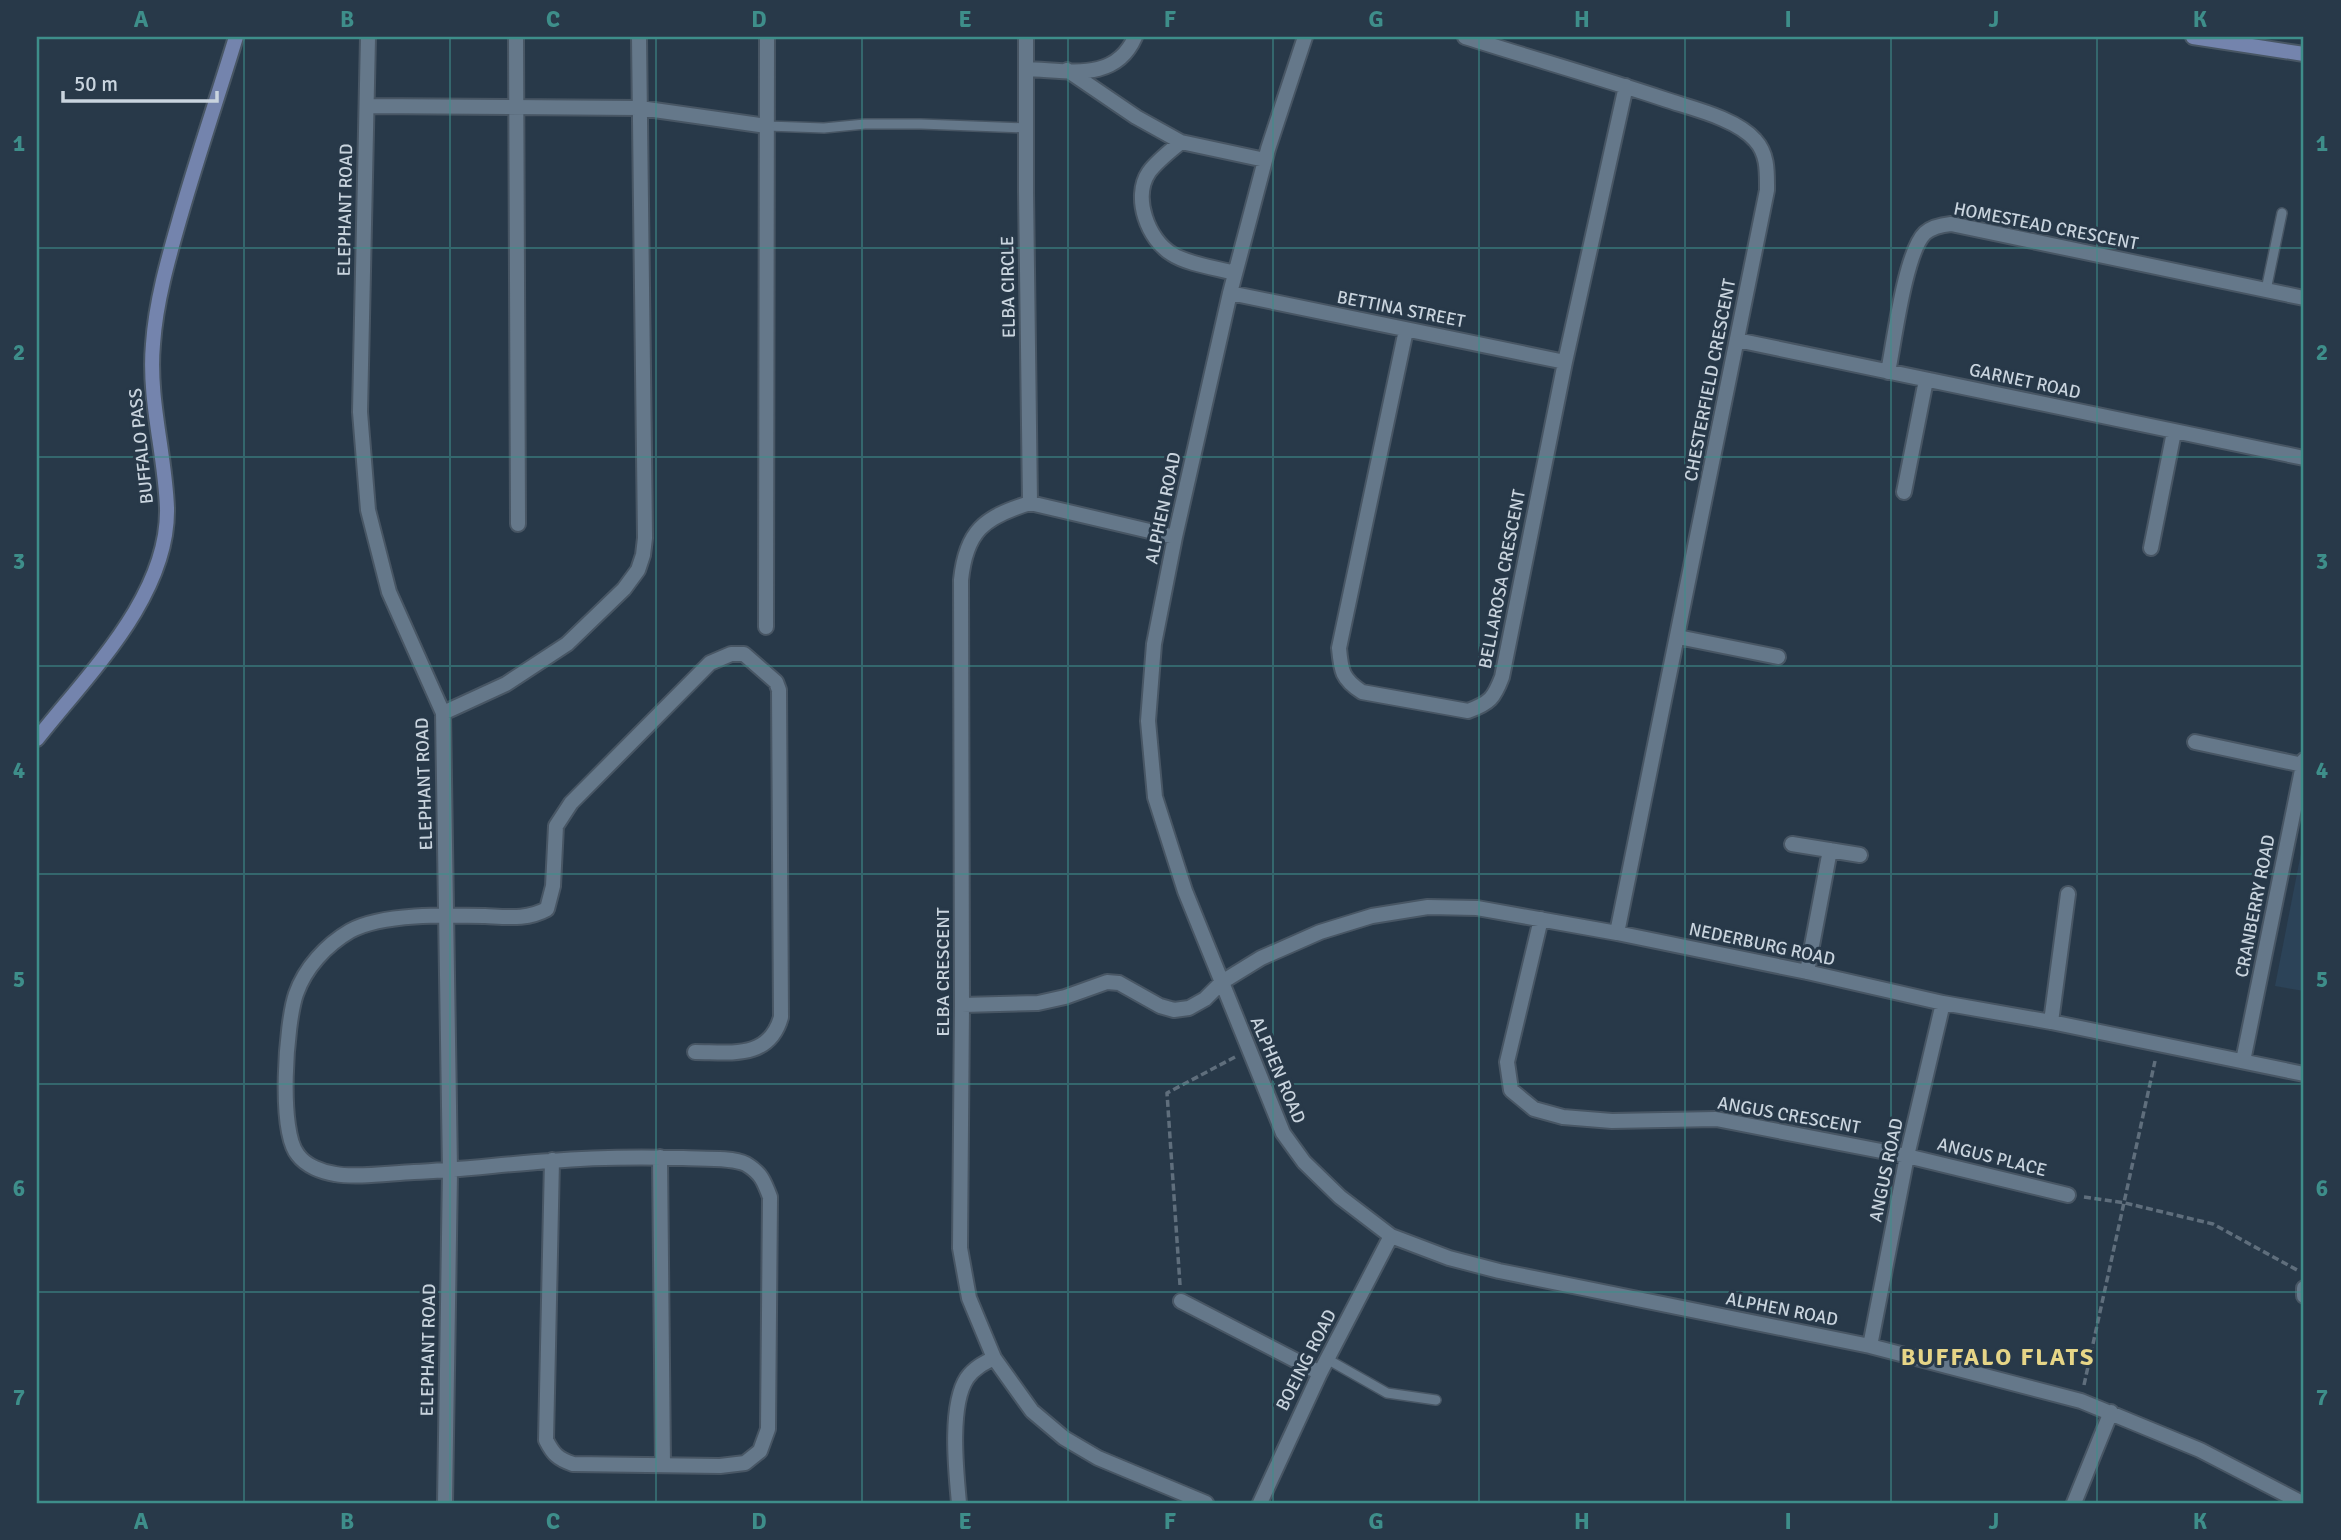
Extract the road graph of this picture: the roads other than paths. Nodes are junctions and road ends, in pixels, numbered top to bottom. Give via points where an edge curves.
1 (236, 37) edge
2 (368, 37) edge
3 (516, 37) edge
4 (639, 37) edge
5 (767, 37) edge
6 (1027, 37) edge
7 (1135, 37) edge
8 (1305, 37) edge
9 (1465, 37) edge
10 (2193, 37) edge
11 (2304, 54) edge
12 (1026, 69) junction
13 (1067, 69) junction
14 (1626, 86) junction
15 (367, 106) junction
16 (516, 107) junction
17 (639, 108) junction
18 (767, 126) junction
19 (1026, 128) junction
20 (1181, 142) junction
21 (1265, 160) junction
22 (2282, 213) dead end
23 (1235, 273) junction
24 (2266, 290) junction
25 (1230, 293) junction
26 (2304, 298) edge
27 (1406, 330) junction
28 (1737, 340) junction
29 (1565, 362) junction
30 (1888, 372) junction
31 (1926, 380) junction
32 (2174, 432) junction
33 (2304, 458) edge
34 (1904, 492) dead end
35 (1030, 503) junction
36 (518, 524) dead end
37 (1175, 537) junction
38 (2151, 548) dead end
39 (766, 627) dead end
40 (1678, 637) junction
41 (1778, 657) dead end
42 (443, 713) junction
43 (37, 739) edge
44 (2195, 742) dead end
45 (2304, 762) edge
46 (1792, 844) dead end
47 (1830, 850) junction
48 (1860, 855) dead end
49 (2068, 894) dead end
50 (447, 915) junction
51 (1541, 919) junction
52 (1617, 933) junction
53 (1807, 972) junction
54 (1222, 982) junction
55 (1943, 1003) junction
56 (962, 1005) junction
57 (2051, 1022) junction
58 (695, 1052) dead end
59 (2243, 1061) junction
60 (2304, 1074) edge
61 (1907, 1156) junction
62 (660, 1157) junction
63 (552, 1160) junction
64 (450, 1171) junction
65 (2068, 1195) road end
66 (1391, 1236) junction
67 (2304, 1288) edge
68 (2304, 1296) edge
69 (1181, 1301) road end
70 (1870, 1346) junction
71 (994, 1358) junction
72 (1327, 1359) junction
73 (1320, 1373) junction
74 (1437, 1400) dead end
75 (2112, 1412) junction
76 (663, 1465) junction
77 (445, 1503) edge
78 (959, 1503) edge
79 (1206, 1503) edge
80 (1260, 1503) edge
81 (2074, 1503) edge
82 (2302, 1503) edge

1 - 43 main road, BUFFALO PASS via 167,262 153,344 152,398 167,511 163,551 118,638
2 - 15 street, ELEPHANT ROAD
3 - 16 street
4 - 17 street
5 - 18 street
6 - 12 street, ELBA CIRCLE
7 - 13 street via 1118,62 1100,70
8 - 21 street, ALPHEN ROAD
9 - 14 street, CHESTERFIELD CRESCENT
10 - 11 main road
12 - 13 street
12 - 19 street, ELBA CIRCLE
13 - 20 street
14 - 28 street, CHESTERFIELD CRESCENT via 1737,126 1756,140 1767,161 1767,190
14 - 29 street, BELLAROSA CRESCENT
15 - 16 street
15 - 42 street, ELEPHANT ROAD via 360,412 368,509 389,592
16 - 17 street
16 - 36 street
17 - 18 street
17 - 42 street via 643,555 624,589 567,644 506,684
18 - 19 lane
18 - 39 street
19 - 35 street, ELBA CIRCLE
20 - 21 street
20 - 23 street via 1147,174 1141,201 1151,232 1174,256
21 - 23 street, ALPHEN ROAD
22 - 24 lane
23 - 25 street, ALPHEN ROAD
24 - 26 street, HOMESTEAD CRESCENT
24 - 30 street, HOMESTEAD CRESCENT via 1951,224 1937,226 1926,232 1911,261
25 - 27 street, BETTINA STREET
25 - 37 street, ALPHEN ROAD
27 - 29 street, BETTINA STREET
27 - 29 street, BELLAROSA CRESCENT via 1339,648 1341,668 1349,683 1363,692 1468,711 1495,695 1503,677
28 - 30 street, GARNET ROAD
28 - 40 street, CHESTERFIELD CRESCENT
30 - 31 street, GARNET ROAD
31 - 32 street, GARNET ROAD
31 - 34 street
32 - 33 street, GARNET ROAD
32 - 38 street
35 - 37 street
35 - 56 street, ELBA CRESCENT via 990,520 974,534 963,556
37 - 54 street, ALPHEN ROAD via 1152,655 1148,721 1155,797 1185,891
40 - 41 street
40 - 52 street, CHESTERFIELD CRESCENT
42 - 50 street, ELEPHANT ROAD
44 - 45 street
45 - 59 street, CRANBERRY ROAD
46 - 47 street
47 - 48 street
47 - 53 street
49 - 57 street
50 - 58 street via 528,917 547,909 556,826 571,803 710,663 744,654 779,690 781,1017 771,1038 754,1049
50 - 64 street, ELEPHANT ROAD
50 - 64 street via 377,921 351,930 327,948 309,968 296,994 286,1089 288,1130 297,1155 316,1169 337,1174
51 - 52 street, NEDERBURG ROAD
51 - 54 street, NEDERBURG ROAD via 1441,907 1372,916 1284,947
51 - 61 street, ANGUS CRESCENT via 1507,1062 1511,1090 1534,1109 1612,1121 1716,1119
52 - 53 street, NEDERBURG ROAD
53 - 55 street, NEDERBURG ROAD
54 - 56 street, NEDERBURG ROAD via 1205,999 1174,1010 1119,983 1107,982 1038,1003
54 - 66 street, ALPHEN ROAD via 1283,1133 1304,1162 1340,1197
55 - 57 street, NEDERBURG ROAD
55 - 61 street, ANGUS ROAD
56 - 71 street, ELBA CRESCENT via 960,1248 969,1298
57 - 59 street, NEDERBURG ROAD
59 - 60 street, NEDERBURG ROAD
61 - 65 street, ANGUS PLACE
61 - 70 street, ANGUS ROAD
62 - 63 street
62 - 76 street
62 - 76 street via 744,1163 763,1177 771,1197 768,1429 760,1451 745,1463
63 - 64 street
63 - 76 street via 546,1440 552,1453 573,1464
64 - 77 street, ELEPHANT ROAD
66 - 70 street, ALPHEN ROAD via 1499,1271
66 - 72 street, BOEING ROAD
67 - 68 street
69 - 73 street
70 - 75 street, ALPHEN ROAD
71 - 78 street via 967,1378 959,1397
71 - 79 street, ELBA CRESCENT via 1032,1410 1064,1438 1098,1458
72 - 73 street, BOEING ROAD
72 - 74 lane via 1387,1393
73 - 80 street, BOEING ROAD
75 - 81 street
75 - 82 street, ALPHEN ROAD via 2200,1450

